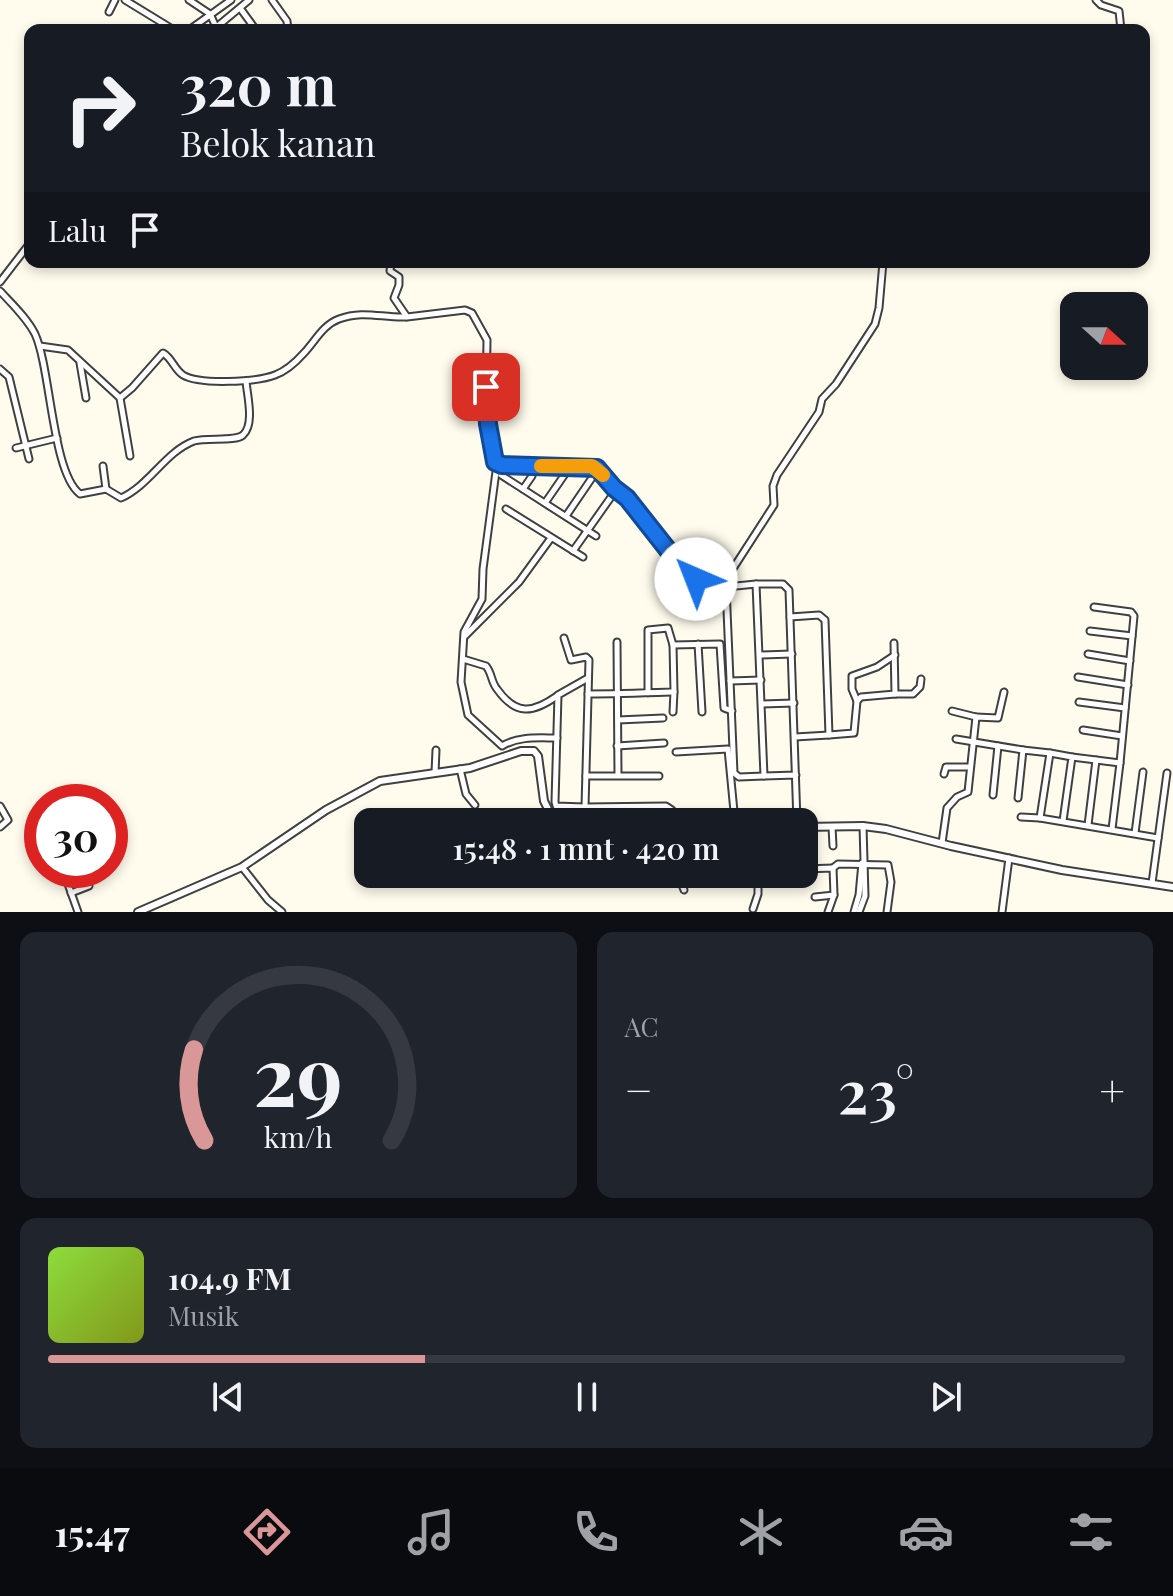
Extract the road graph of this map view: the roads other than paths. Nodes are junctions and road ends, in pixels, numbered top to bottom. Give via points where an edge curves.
1 (115, 0) edge
2 (125, 0) edge
3 (189, 0) edge
4 (231, 0) edge
5 (249, 0) edge
6 (272, 0) edge
7 (1096, 0) edge
8 (240, 7) junction
9 (109, 12) dead end
10 (164, 24) edge
11 (214, 24) edge
12 (252, 24) edge
13 (287, 24) edge
14 (1120, 24) edge
15 (24, 251) edge
16 (390, 268) edge
17 (882, 268) edge
18 (0, 282) edge
19 (0, 291) edge
20 (407, 317) junction
21 (39, 346) junction
22 (80, 362) junction
23 (0, 369) edge
24 (246, 381) junction
25 (86, 398) dead end
26 (120, 398) junction
27 (57, 438) junction
28 (25, 445) junction
29 (16, 448) dead end
30 (130, 456) dead end
31 (29, 459) dead end
32 (497, 464) junction
33 (103, 466) dead end
34 (564, 466) junction
35 (598, 469) junction
36 (501, 475) dead end
37 (532, 476) dead end
38 (106, 489) junction
39 (523, 489) junction
40 (616, 489) junction
41 (545, 503) junction
42 (506, 509) dead end
43 (566, 516) junction
44 (587, 530) junction
45 (596, 536) dead end
46 (551, 538) junction
47 (573, 551) junction
48 (583, 557) dead end
49 (756, 584) junction
50 (728, 587) junction
51 (1094, 607) dead end
52 (790, 617) junction
53 (1090, 631) dead end
54 (1132, 636) junction
55 (463, 638) junction
56 (564, 638) dead end
57 (617, 642) dead end
58 (894, 643) dead end
59 (698, 644) junction
60 (673, 645) junction
61 (792, 654) junction
62 (1088, 654) dead end
63 (760, 655) junction
64 (895, 655) junction
65 (462, 659) junction
66 (1130, 661) junction
67 (589, 677) junction
68 (1078, 677) dead end
69 (921, 679) dead end
70 (761, 680) junction
71 (730, 681) junction
72 (1128, 685) junction
73 (674, 692) junction
74 (1004, 692) dead end
75 (648, 693) junction
76 (588, 694) junction
77 (617, 694) junction
78 (895, 694) junction
79 (558, 695) junction
80 (857, 701) junction
81 (1079, 702) dead end
82 (794, 703) junction
83 (762, 704) junction
84 (1125, 708) junction
85 (732, 711) junction
86 (952, 711) dead end
87 (673, 712) dead end
88 (702, 712) dead end
89 (976, 717) junction
90 (663, 718) dead end
91 (618, 720) junction
92 (1083, 730) dead end
93 (829, 735) junction
94 (1122, 736) junction
95 (795, 737) junction
96 (557, 738) junction
97 (956, 739) dead end
98 (664, 743) dead end
99 (973, 743) junction
100 (502, 746) junction
101 (617, 746) junction
102 (998, 746) junction
103 (436, 750) dead end
104 (1023, 750) junction
105 (676, 752) dead end
106 (1050, 753) junction
107 (484, 756) dead end
108 (507, 756) junction
109 (1072, 757) junction
110 (1096, 760) junction
111 (1120, 763) junction
112 (488, 764) junction
113 (970, 767) junction
114 (460, 769) junction
115 (1143, 772) dead end
116 (435, 773) junction
117 (1167, 773) dead end
118 (944, 774) dead end
119 (618, 775) junction
120 (796, 775) junction
121 (586, 776) junction
122 (659, 776) dead end
123 (764, 776) junction
124 (993, 795) dead end
125 (1018, 798) dead end
126 (475, 805) dead end
127 (0, 806) edge
128 (585, 807) junction
129 (546, 808) edge
130 (669, 808) edge
131 (733, 808) edge
132 (797, 808) edge
133 (1021, 817) dead end
134 (1040, 818) junction
135 (1063, 821) junction
136 (1088, 825) junction
137 (863, 826) junction
138 (0, 827) edge
139 (818, 827) edge
140 (832, 827) junction
141 (1112, 830) junction
142 (1135, 833) junction
143 (1158, 838) junction
144 (942, 843) junction
145 (833, 846) dead end
146 (1009, 858) junction
147 (864, 863) junction
148 (242, 867) junction
149 (833, 868) junction
150 (818, 869) edge
151 (1152, 883) junction
152 (1173, 887) edge
153 (69, 888) edge
154 (84, 888) edge
155 (758, 888) edge
156 (71, 893) junction
157 (834, 895) junction
158 (815, 897) dead end
159 (753, 909) dead end
160 (78, 912) edge
161 (138, 912) edge
162 (282, 912) edge
163 (828, 912) edge
164 (856, 912) edge
165 (887, 912) edge
166 (1002, 912) edge

1 - 9 street
2 - 10 street
3 - 11 street
4 - 11 street
5 - 8 street
6 - 13 street
7 - 14 street via 1119,11
8 - 11 street
8 - 12 street
15 - 18 street
16 - 20 street via 399,277 394,298
17 - 50 street via 878,316 777,475 774,505 734,567
19 - 21 street
20 - 24 street via 367,313 339,319 326,326 290,367
20 - 32 street via 465,310 482,328 487,340 488,424
21 - 22 street via 65,348
21 - 27 street
22 - 25 street
22 - 26 street
23 - 28 street via 9,377
24 - 26 street via 191,378 164,353
24 - 38 street via 249,422 244,435 186,445 121,498
26 - 30 street
27 - 28 street
27 - 38 street via 69,483 77,493
28 - 29 street
28 - 31 street
32 - 34 street
32 - 55 street via 482,599
33 - 38 street
34 - 35 street
34 - 41 street via 565,474
35 - 40 street
35 - 43 street
36 - 39 street
37 - 39 street
39 - 41 street
40 - 44 street
40 - 50 street via 706,587
41 - 43 street
42 - 46 street
43 - 44 street
44 - 45 street
44 - 47 street
46 - 47 street
46 - 55 street via 519,582
47 - 48 street
49 - 50 street
49 - 52 street via 788,586
49 - 63 street
50 - 71 street
51 - 54 street via 1133,613
52 - 61 street
52 - 93 street via 819,615 825,620
53 - 54 street
54 - 66 street
55 - 65 street
56 - 67 street via 571,660 588,658
57 - 77 street
58 - 64 street
59 - 60 street
59 - 85 street via 720,644 724,708
59 - 88 street
60 - 73 street
60 - 75 street via 668,628 648,629
61 - 63 street
61 - 82 street
62 - 66 street
63 - 70 street
64 - 78 street
64 - 80 street via 852,676
65 - 79 street via 486,666 495,688 514,706 534,710
65 - 100 street via 465,709
66 - 72 street
67 - 76 street
67 - 79 street
68 - 72 street
69 - 78 street via 913,694
70 - 71 street
70 - 83 street
71 - 85 street
72 - 84 street
73 - 75 street
73 - 87 street
74 - 89 street via 998,718
75 - 77 street
76 - 77 street
76 - 121 street
77 - 91 street
78 - 80 street
79 - 96 street
80 - 93 street via 854,733
81 - 84 street
82 - 83 street
82 - 95 street
83 - 123 street
84 - 94 street
85 - 123 street via 735,775
86 - 89 street
89 - 99 street
90 - 91 street
91 - 101 street
92 - 94 street
93 - 95 street
94 - 111 street
95 - 120 street
96 - 100 street via 528,737
96 - 128 street via 555,804
97 - 99 street
98 - 101 street
99 - 102 street
99 - 113 street
100 - 108 street
101 - 119 street
102 - 104 street
102 - 124 street
103 - 116 street
104 - 106 street
104 - 125 street
105 - 131 street via 727,748
106 - 109 street
106 - 134 street
107 - 112 street
108 - 112 street
108 - 129 street via 536,752
109 - 110 street
109 - 135 street
110 - 111 street
110 - 136 street
111 - 141 street
112 - 114 street
113 - 118 street via 946,767
113 - 144 street via 968,792 947,808
114 - 116 street
114 - 126 street via 466,794
115 - 142 street
116 - 148 street via 369,785
117 - 143 street
119 - 121 street
119 - 122 street
120 - 123 street
120 - 132 street
121 - 128 street
127 - 138 street via 8,820
128 - 130 street
133 - 134 street
134 - 135 street
135 - 136 street
136 - 141 street
137 - 140 street
137 - 144 street
137 - 147 street
139 - 140 street
140 - 145 street
141 - 142 street
142 - 143 street
143 - 151 street
144 - 146 street
146 - 151 street
146 - 166 street
147 - 149 street
147 - 164 street
147 - 165 street via 890,867
148 - 161 street
148 - 162 street
149 - 150 street
149 - 157 street
151 - 152 street
153 - 156 street
154 - 156 street
155 - 159 street
156 - 160 street
157 - 158 street
157 - 163 street

